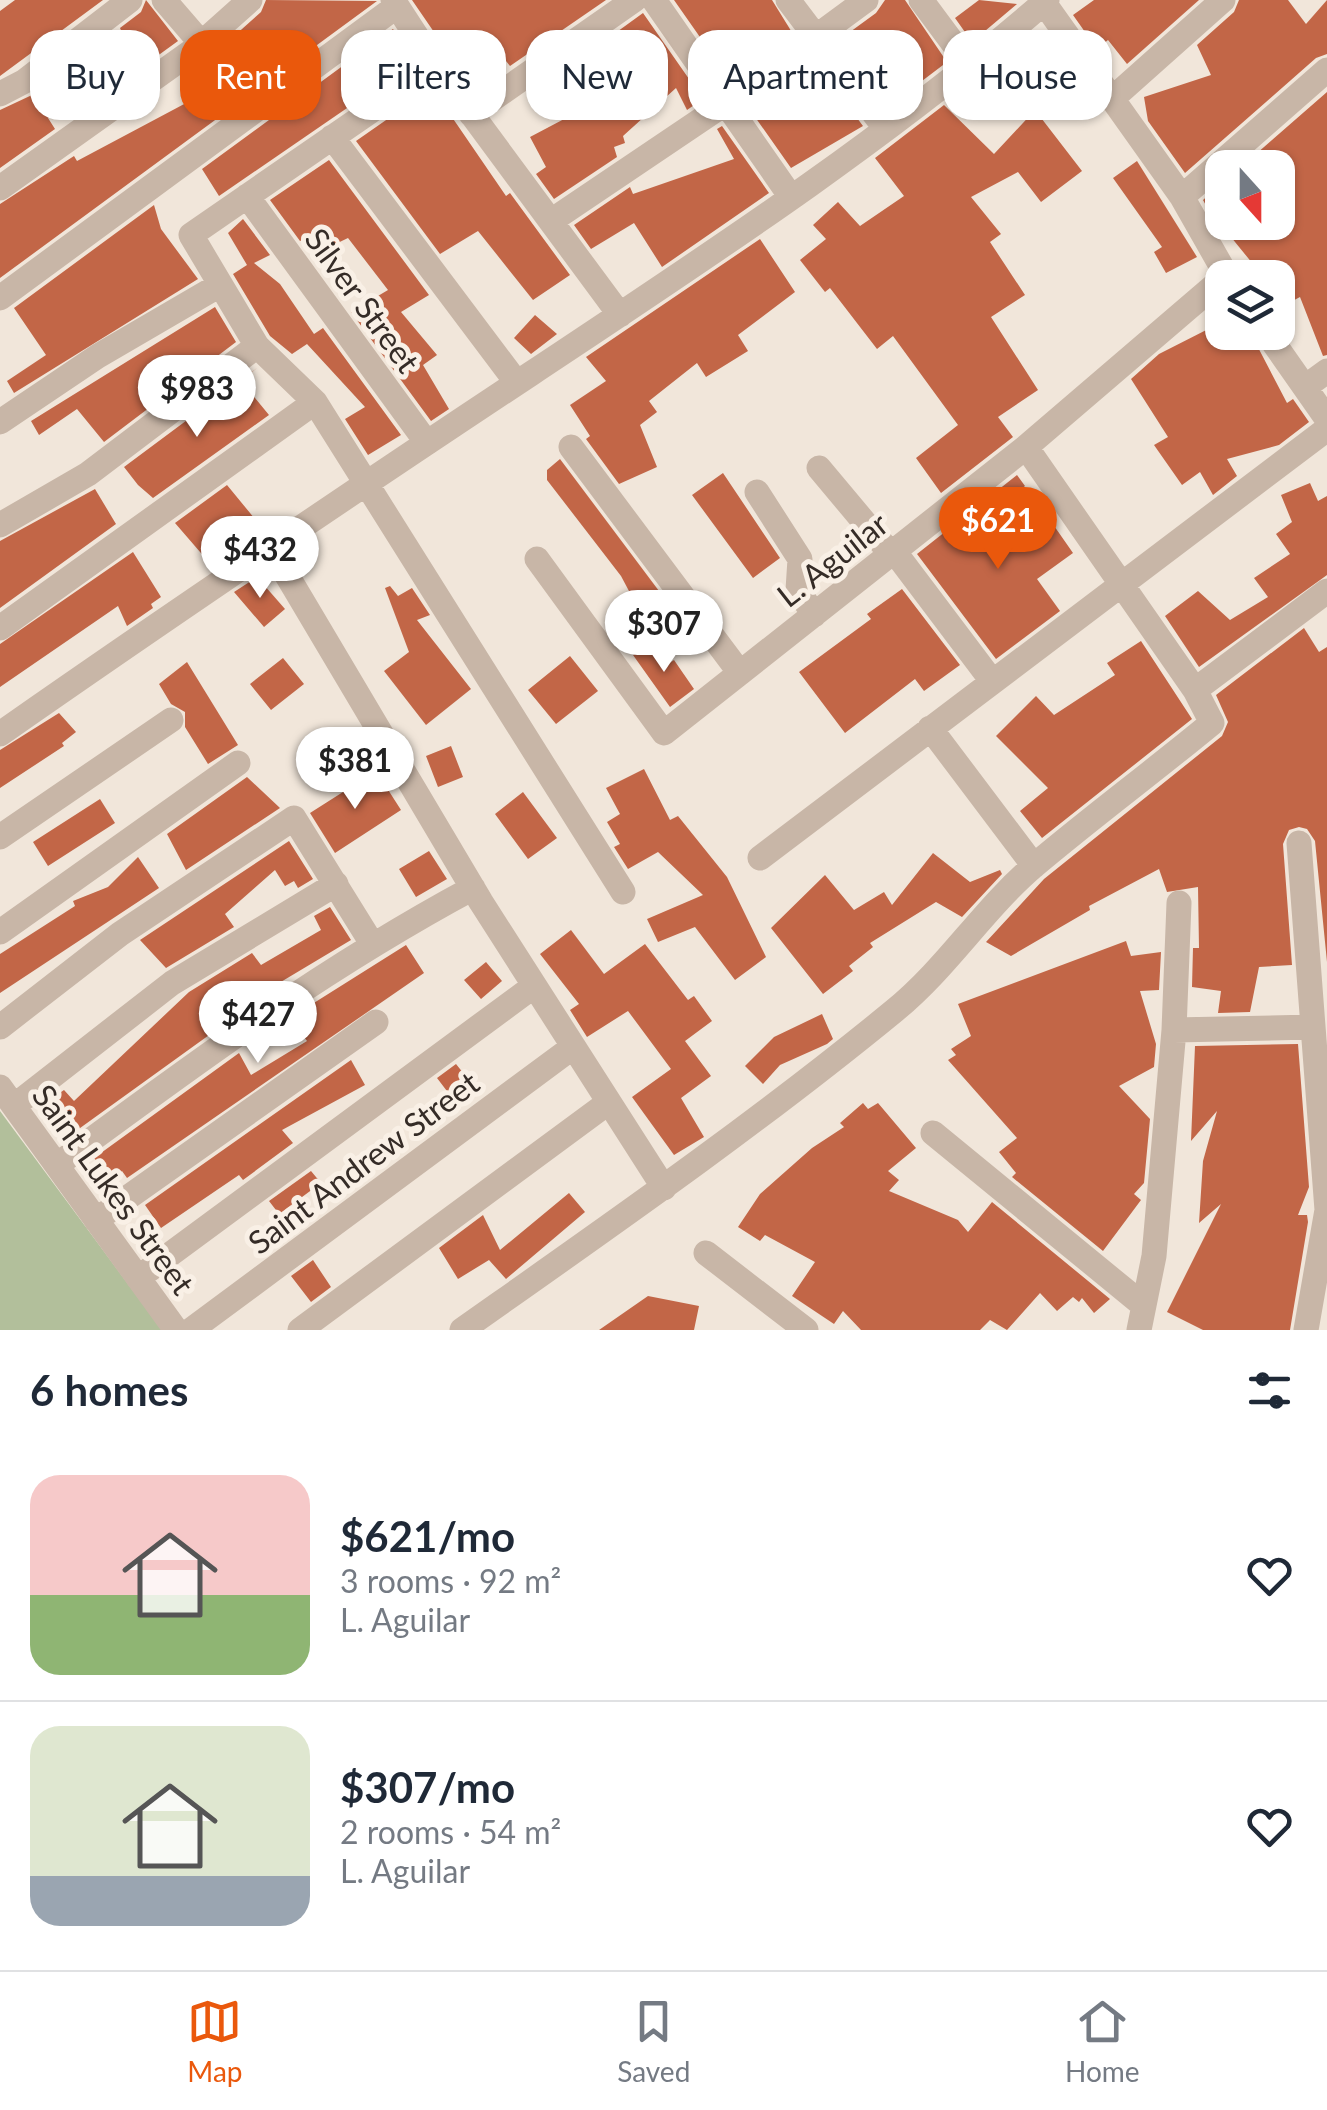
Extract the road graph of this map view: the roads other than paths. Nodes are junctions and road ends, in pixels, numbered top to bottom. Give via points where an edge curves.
1 (130, 0) edge
2 (164, 0) edge
3 (250, 0) edge
4 (634, 0) edge
5 (654, 0) edge
6 (788, 0) edge
7 (866, 0) edge
8 (922, 0) edge
9 (1222, 0) edge
10 (1045, 1) edge
11 (395, 3) edge
12 (189, 30) edge
13 (217, 30) edge
14 (413, 30) edge
15 (811, 30) edge
16 (824, 30) edge
17 (944, 30) edge
18 (1012, 30) edge
19 (688, 49) edge
20 (180, 59) edge
21 (1327, 70) edge
22 (943, 86) edge
23 (506, 90) edge
24 (0, 94) edge
25 (1113, 98) junction
26 (358, 120) edge
27 (475, 120) edge
28 (701, 120) edge
29 (738, 120) edge
30 (879, 120) edge
31 (885, 128) junction
32 (332, 138) junction
33 (0, 188) edge
34 (247, 196) junction
35 (791, 197) junction
36 (1182, 197) junction
37 (551, 221) junction
38 (1216, 260) edge
39 (218, 286) junction
40 (1205, 294) edge
41 (0, 298) edge
42 (620, 314) junction
43 (257, 346) junction
44 (1278, 350) edge
45 (1327, 371) edge
46 (517, 383) junction
47 (1304, 387) junction
48 (315, 402) junction
49 (1327, 419) edge
50 (0, 422) edge
51 (1327, 430) edge
52 (426, 443) junction
53 (1026, 446) junction
54 (570, 447) dead end
55 (819, 468) dead end
56 (366, 484) junction
57 (757, 492) dead end
58 (0, 525) edge
59 (270, 545) junction
60 (892, 553) junction
61 (537, 559) dead end
62 (1123, 585) junction
63 (1327, 591) edge
64 (814, 615) junction
65 (0, 628) edge
66 (740, 673) junction
67 (992, 681) junction
68 (1195, 690) junction
69 (171, 720) dead end
70 (930, 728) junction
71 (0, 734) edge
72 (238, 763) dead end
73 (0, 837) edge
74 (1299, 844) dead end
75 (760, 858) dead end
76 (1034, 866) junction
77 (336, 884) junction
78 (473, 888) junction
79 (623, 892) dead end
80 (1179, 903) dead end
81 (0, 932) edge
82 (371, 942) junction
83 (534, 986) junction
84 (376, 1022) dead end
85 (0, 1027) edge
86 (1313, 1028) junction
87 (1174, 1030) junction
88 (574, 1047) junction
89 (1322, 1080) edge
90 (7, 1096) edge
91 (609, 1102) junction
92 (933, 1133) dead end
93 (56, 1166) junction
94 (664, 1188) junction
95 (96, 1220) junction
96 (706, 1253) dead end
97 (138, 1278) junction
98 (1141, 1318) edge
99 (176, 1330) edge
100 (191, 1330) edge
101 (300, 1330) edge
102 (462, 1330) edge
103 (806, 1330) edge
104 (1306, 1330) edge

1 - 24 street
2 - 12 street
3 - 13 street
4 - 23 street
5 - 19 street
6 - 15 street
7 - 16 street
8 - 17 street
9 - 25 street
10 - 18 street
10 - 25 street
11 - 14 street
11 - 41 street
20 - 33 street
21 - 36 street
22 - 31 street
25 - 36 street
26 - 32 street
27 - 37 street
28 - 37 street
29 - 35 street
30 - 31 street
31 - 35 street
32 - 34 street
32 - 46 street
34 - 39 street via 191,235
34 - 52 street, Silver Street
35 - 42 street
36 - 38 street
37 - 42 street
39 - 43 street
39 - 50 street
40 - 53 street, L. Aguilar
42 - 46 street
43 - 48 street
43 - 58 street via 88,474
44 - 47 street
45 - 47 street
46 - 52 street
47 - 49 street
48 - 56 street
48 - 65 street
51 - 62 street
52 - 56 street
53 - 60 street, L. Aguilar
53 - 62 street
54 - 66 street
55 - 60 street
56 - 59 street
56 - 79 street
57 - 64 street via 800,559 798,590
59 - 71 street
59 - 78 street
60 - 64 street, L. Aguilar
60 - 67 street
61 - 66 street, L. Aguilar via 664,733
62 - 67 street
62 - 68 street
63 - 68 street
64 - 66 street, L. Aguilar
67 - 70 street
68 - 76 street via 1212,723
69 - 73 street
70 - 75 street
70 - 76 street
72 - 81 street
74 - 86 street
76 - 94 street via 895,1010
77 - 82 street
77 - 85 street via 294,818 120,934
77 - 90 street via 172,983
78 - 82 street
78 - 83 street
80 - 87 street
82 - 93 street
83 - 88 street
83 - 97 street
84 - 95 street
86 - 87 street
86 - 89 street
87 - 98 street via 1154,1256
88 - 91 street
88 - 100 street, Saint Andrew Street
89 - 104 street via 1326,1210
90 - 93 street, Saint Lukes Street
91 - 94 street
91 - 101 street
92 - 98 street
93 - 95 street, Saint Lukes Street
94 - 102 street
95 - 97 street, Saint Lukes Street
96 - 103 street
97 - 99 street, Saint Lukes Street

